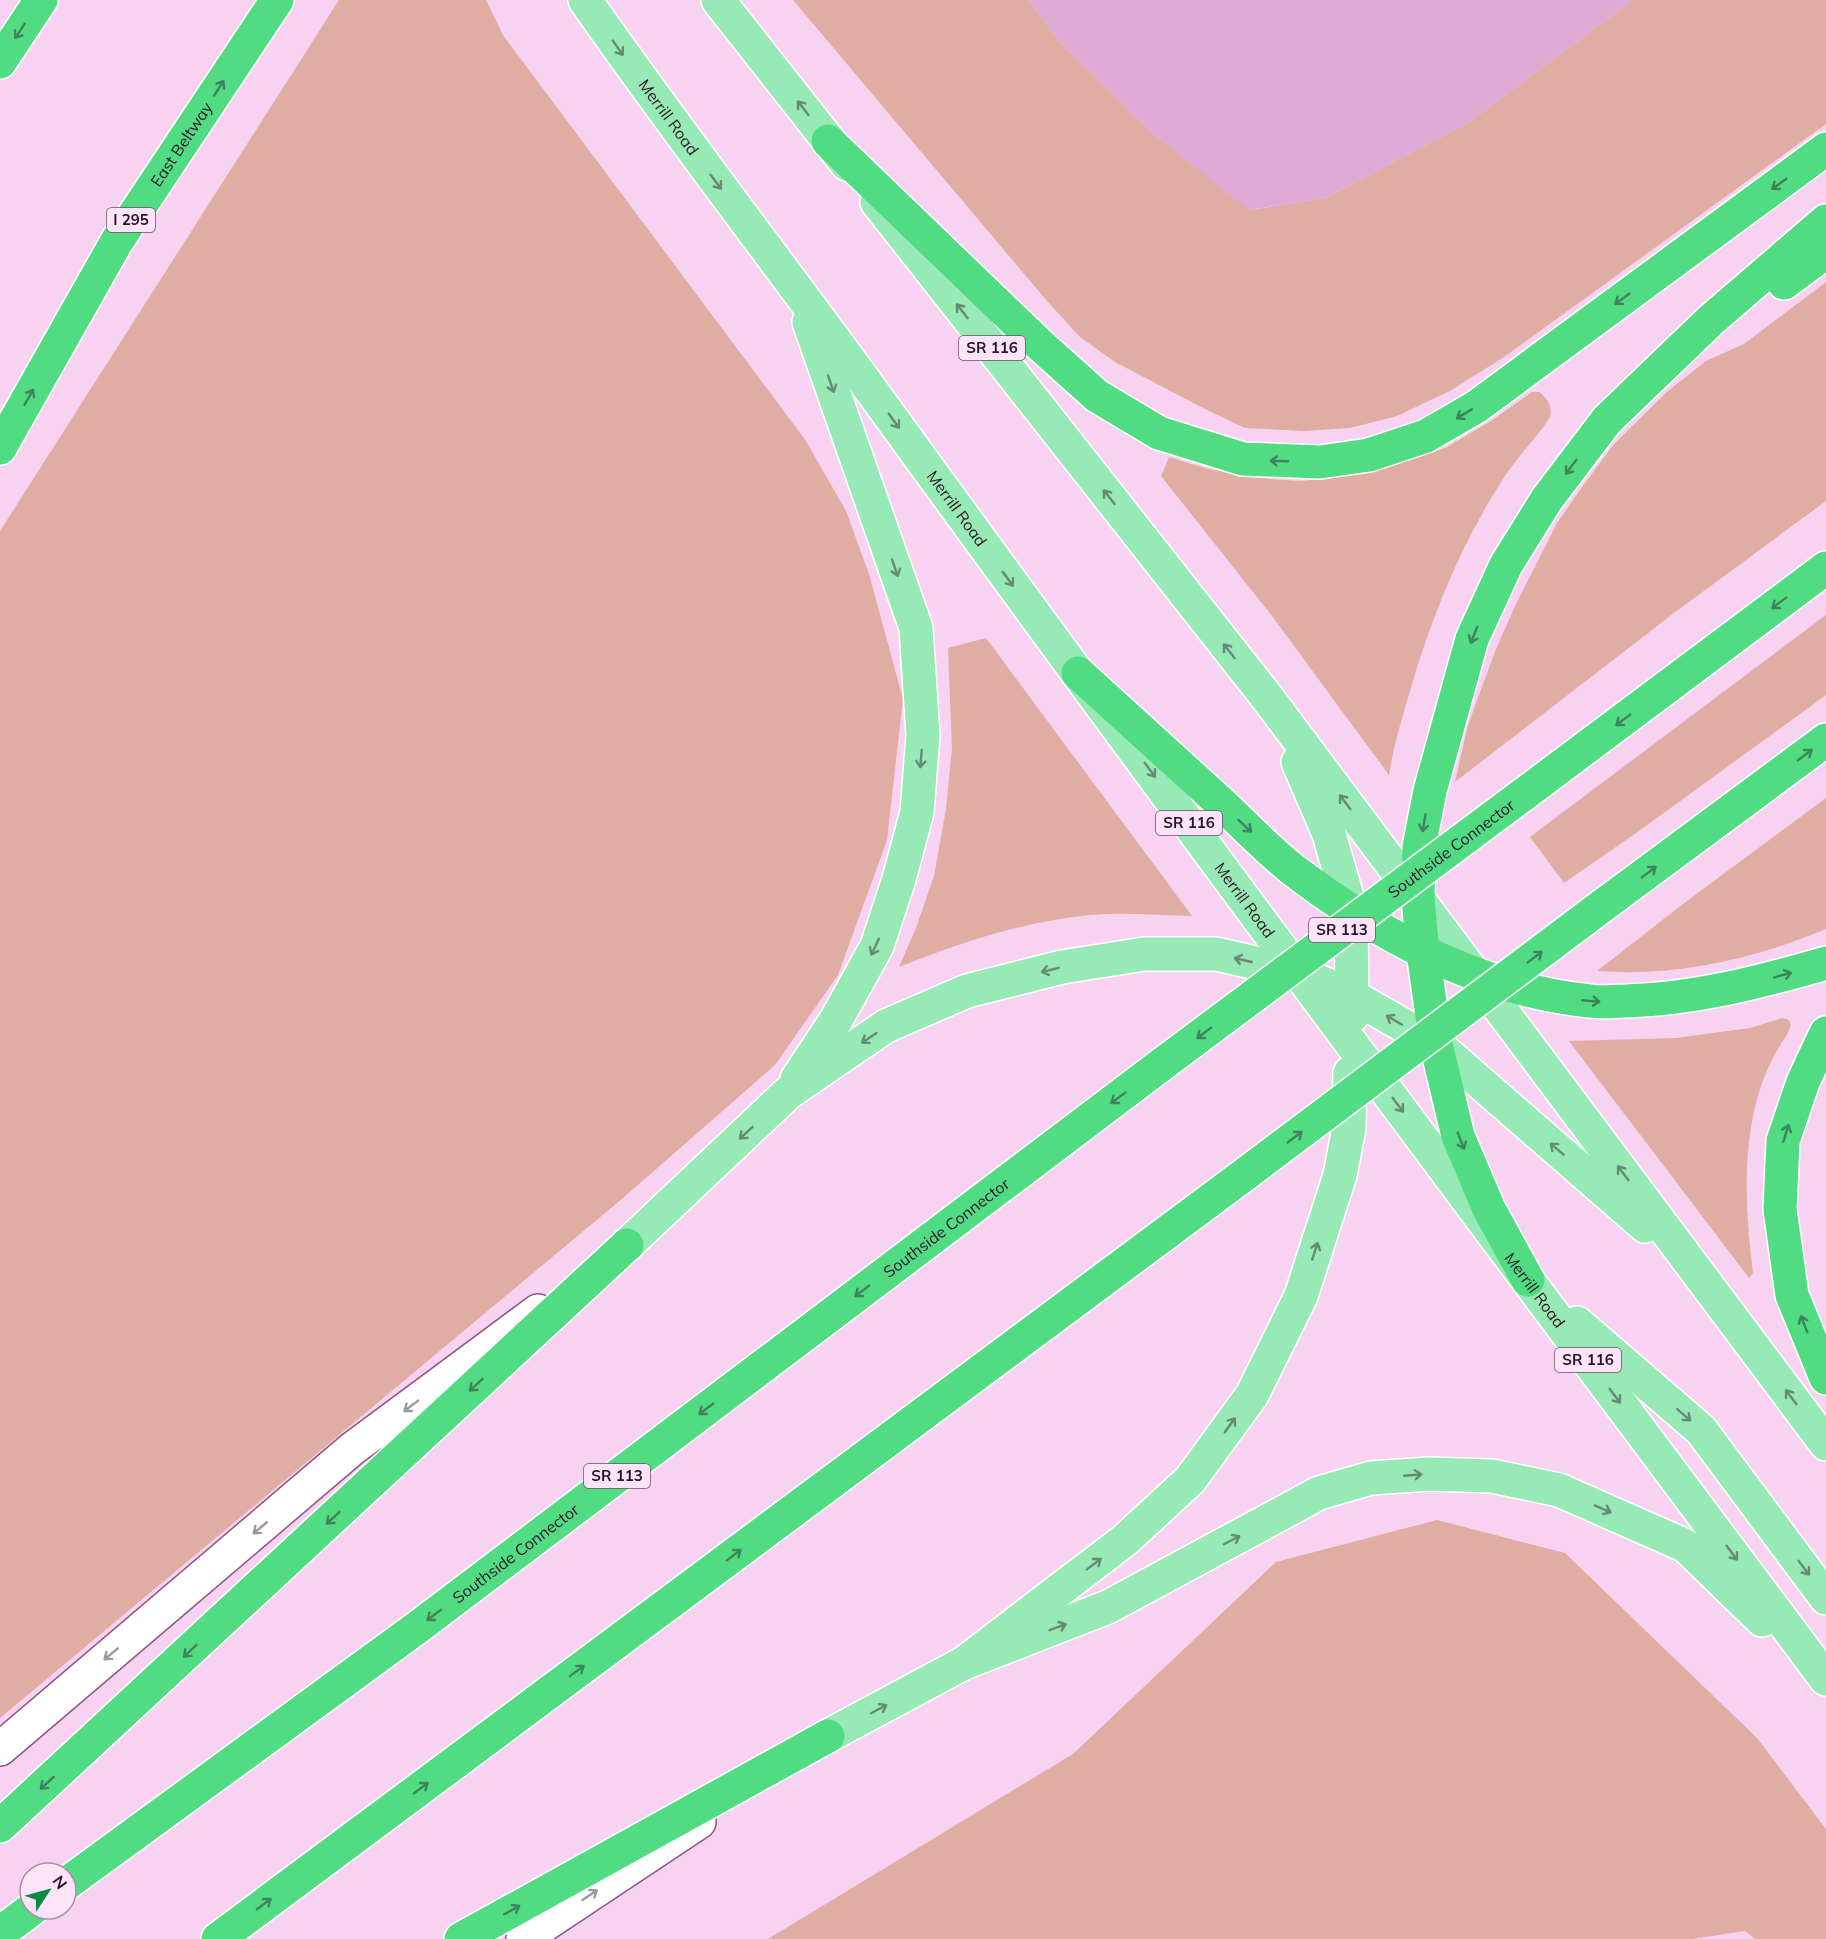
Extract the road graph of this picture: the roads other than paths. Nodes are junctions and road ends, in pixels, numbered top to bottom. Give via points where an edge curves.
1 (41, 0) edge
2 (276, 0) edge
3 (585, 0) edge
4 (718, 0) edge
5 (0, 62) edge
6 (828, 141) junction
7 (1826, 149) edge
8 (1826, 220) edge
9 (1826, 252) edge
10 (798, 289) junction
11 (1607, 420) junction
12 (0, 448) edge
13 (1826, 568) edge
14 (1078, 673) junction
15 (1266, 696) junction
16 (1826, 740) edge
17 (1418, 899) junction
18 (1350, 911) junction
19 (1423, 952) junction
20 (1826, 963) edge
21 (1300, 973) junction
22 (1473, 973) junction
23 (1352, 996) junction
24 (1826, 1033) edge
25 (1351, 1041) junction
26 (1436, 1044) junction
27 (788, 1093) junction
28 (627, 1245) junction
29 (1696, 1270) junction
30 (1528, 1280) junction
31 (1826, 1378) edge
32 (1826, 1444) edge
33 (1826, 1598) edge
34 (964, 1663) junction
35 (1826, 1680) edge
36 (828, 1736) junction
37 (0, 1749) edge
38 (0, 1826) edge
39 (78, 1875) edge
40 (18, 1920) edge
41 (0, 1933) edge
42 (218, 1939) edge
43 (461, 1939) edge
44 (523, 1939) edge

1 -> 5 highway
12 -> 2 highway, East Beltway / I 295 via 117,242
3 -> 10 main road, Merrill Road / SR 116
6 -> 4 main road, SR 116
7 -> 6 highway via 1476,407 1426,436 1369,455 1320,462 1243,459 1159,433 1097,396
15 -> 6 main road, SR 116
8 - 11 highway via 1711,320
9 - 11 highway
10 -> 14 main road, Merrill Road / SR 116
10 -> 27 main road via 916,628 923,735 917,812 877,946 836,1020
11 -> 17 highway via 1547,499 1506,565 1472,639 1430,791 1419,847
13 -> 39 highway, Southside Connector / SR 113, bridge via 1164,1062 418,1627
14 -> 18 highway via 1290,867
14 -> 21 main road, Merrill Road / SR 116
17 -> 15 main road, SR 116
15 - 18 main road via 1329,834
42 -> 16 highway, bridge
17 - 19 highway
17 - 22 main road, SR 116
18 - 19 highway
18 - 23 main road
19 - 22 highway
19 - 26 highway
22 -> 20 highway via 1532,991 1592,1002 1696,994 1752,984
21 - 23 main road
21 - 25 main road, Merrill Road / SR 116
21 -> 27 main road via 1216,954 1144,954 1062,967 967,992 886,1026
29 -> 22 main road, SR 116
23 - 25 main road
26 -> 23 main road
31 -> 24 highway via 1792,1294 1780,1209 1783,1141 1803,1082
25 -> 30 main road, Merrill Road / SR 116
34 -> 25 main road via 1125,1540 1190,1480 1252,1395 1301,1296 1340,1175 1349,1128
29 -> 26 main road
26 -> 30 highway via 1458,1136 1489,1209
27 -> 28 main road
28 -> 37 street via 352,1449
28 -> 38 highway
32 -> 29 main road, SR 116
30 -> 33 main road via 1701,1430
30 -> 35 main road, Merrill Road / SR 116
34 -> 35 main road via 1108,1607 1319,1493 1371,1478 1429,1474 1492,1476 1559,1490 1686,1546
36 -> 34 main road
43 -> 36 highway
44 -> 36 street
40 - 41 highway

